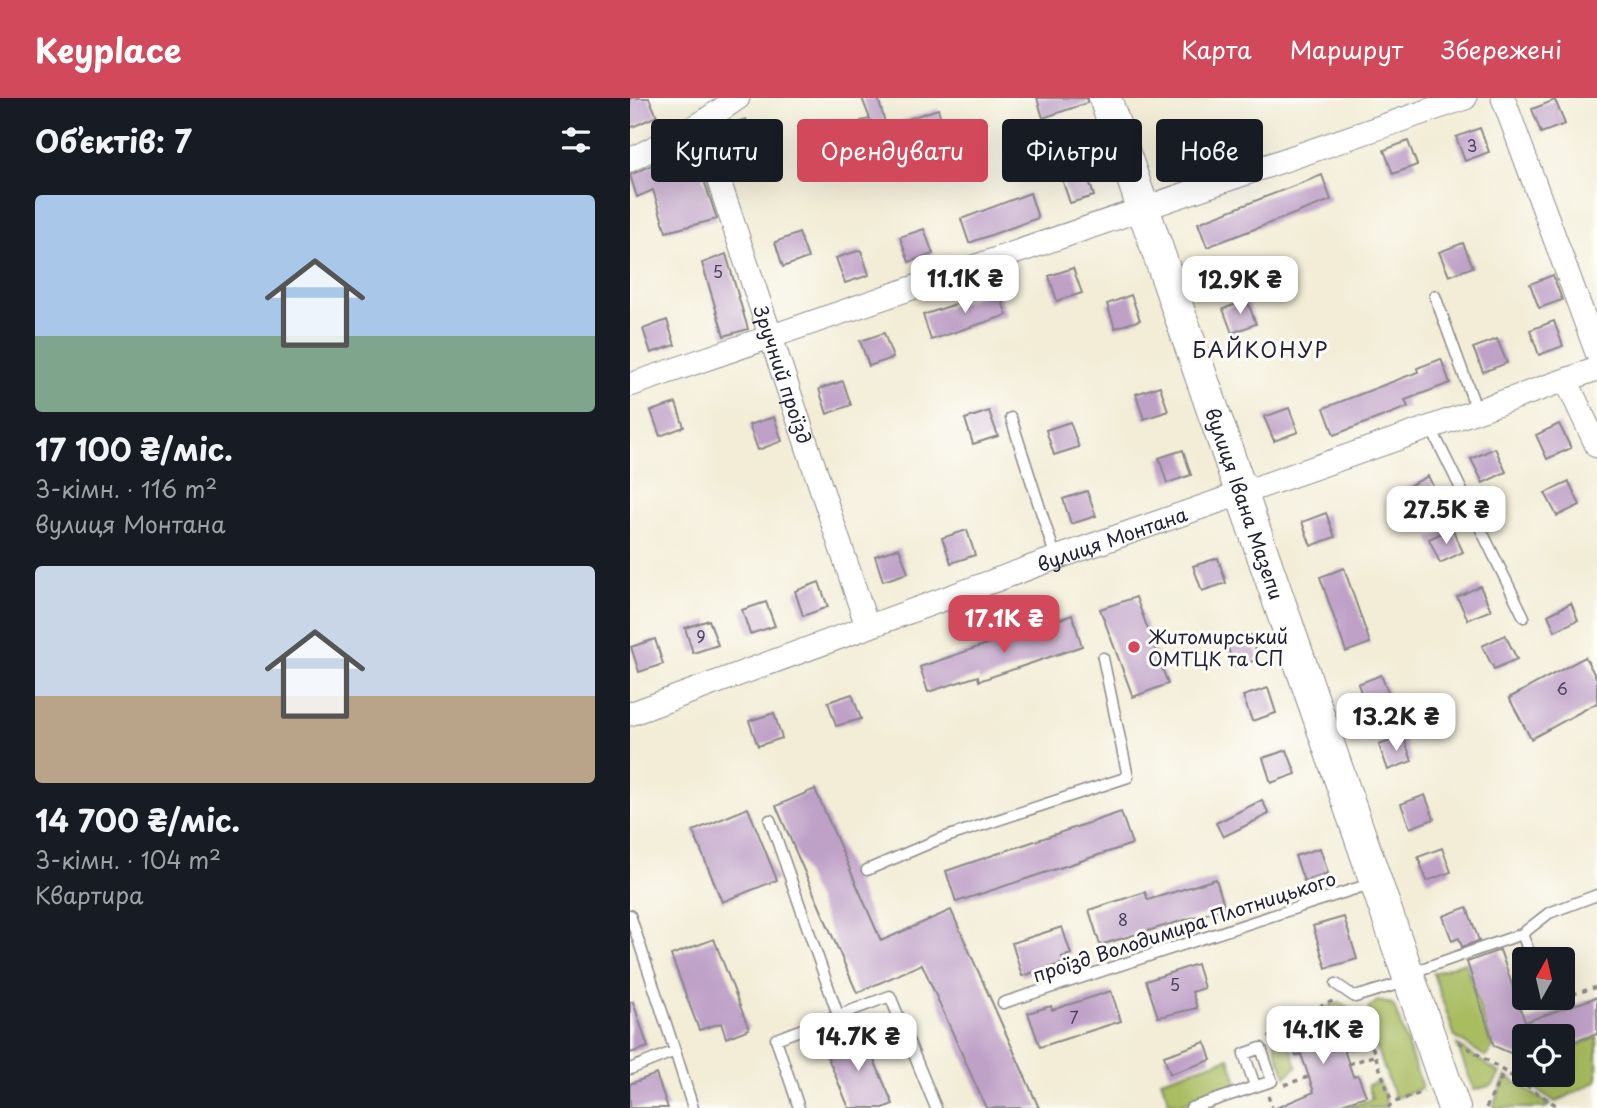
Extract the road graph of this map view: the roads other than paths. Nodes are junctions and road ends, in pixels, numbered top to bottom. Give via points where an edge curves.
1 (738, 98) edge
2 (1105, 98) edge
3 (1465, 98) edge
4 (1503, 98) edge
5 (707, 119) edge
6 (651, 149) edge
7 (630, 160) edge
8 (720, 182) edge
9 (1143, 209) junction
10 (1435, 296) dead end
11 (771, 334) junction
12 (1597, 353) edge
13 (1597, 369) edge
14 (1566, 380) junction
15 (630, 385) edge
16 (1477, 411) junction
17 (1011, 418) dead end
18 (1431, 428) junction
19 (1597, 446) edge
20 (1241, 493) junction
21 (1056, 558) junction
22 (1524, 617) dead end
23 (867, 626) junction
24 (1103, 658) dead end
25 (630, 714) edge
26 (769, 820) dead end
27 (867, 870) dead end
28 (1376, 882) junction
29 (1597, 895) edge
30 (630, 915) edge
31 (1522, 934) junction
32 (1527, 947) edge
33 (1408, 977) junction
34 (1336, 984) dead end
35 (1003, 1003) dead end
36 (838, 1015) junction
37 (675, 1051) junction
38 (630, 1069) edge
39 (1255, 1086) junction
40 (693, 1108) edge
41 (799, 1108) edge
42 (936, 1108) edge
43 (1191, 1108) edge
44 (1454, 1108) edge

1 - 5 street
2 - 9 main road, вулиця Івана Мазепи
3 - 9 street
4 - 12 street
6 - 7 street
8 - 11 street, Зручний проїзд
9 - 11 street
9 - 20 main road, вулиця Івана Мазепи
10 - 16 lane
11 - 15 street
11 - 23 street, Зручний проїзд
13 - 14 street, вулиця Монтана
14 - 16 street, вулиця Монтана
14 - 19 street
16 - 18 street, вулиця Монтана
17 - 21 lane
18 - 20 street, вулиця Монтана
18 - 22 lane
20 - 21 street, вулиця Монтана
20 - 28 main road, вулиця Івана Мазепи
21 - 23 street, вулиця Монтана
23 - 25 street, вулиця Монтана
24 - 27 lane via 1128,777 937,840
26 - 36 lane
28 - 33 main road, вулиця Івана Мазепи
28 - 35 lane, проїзд Володимира Плотницького
29 - 31 lane via 1549,912
30 - 37 lane
31 - 32 lane
31 - 33 lane
33 - 34 lane via 1353,995
33 - 44 main road, вулиця Івана Мазепи
36 - 41 lane via 776,1039
36 - 42 lane via 890,996
37 - 38 lane
37 - 40 lane
39 - 39 lane via 1272,1081 1261,1048 1244,1054
39 - 43 lane

